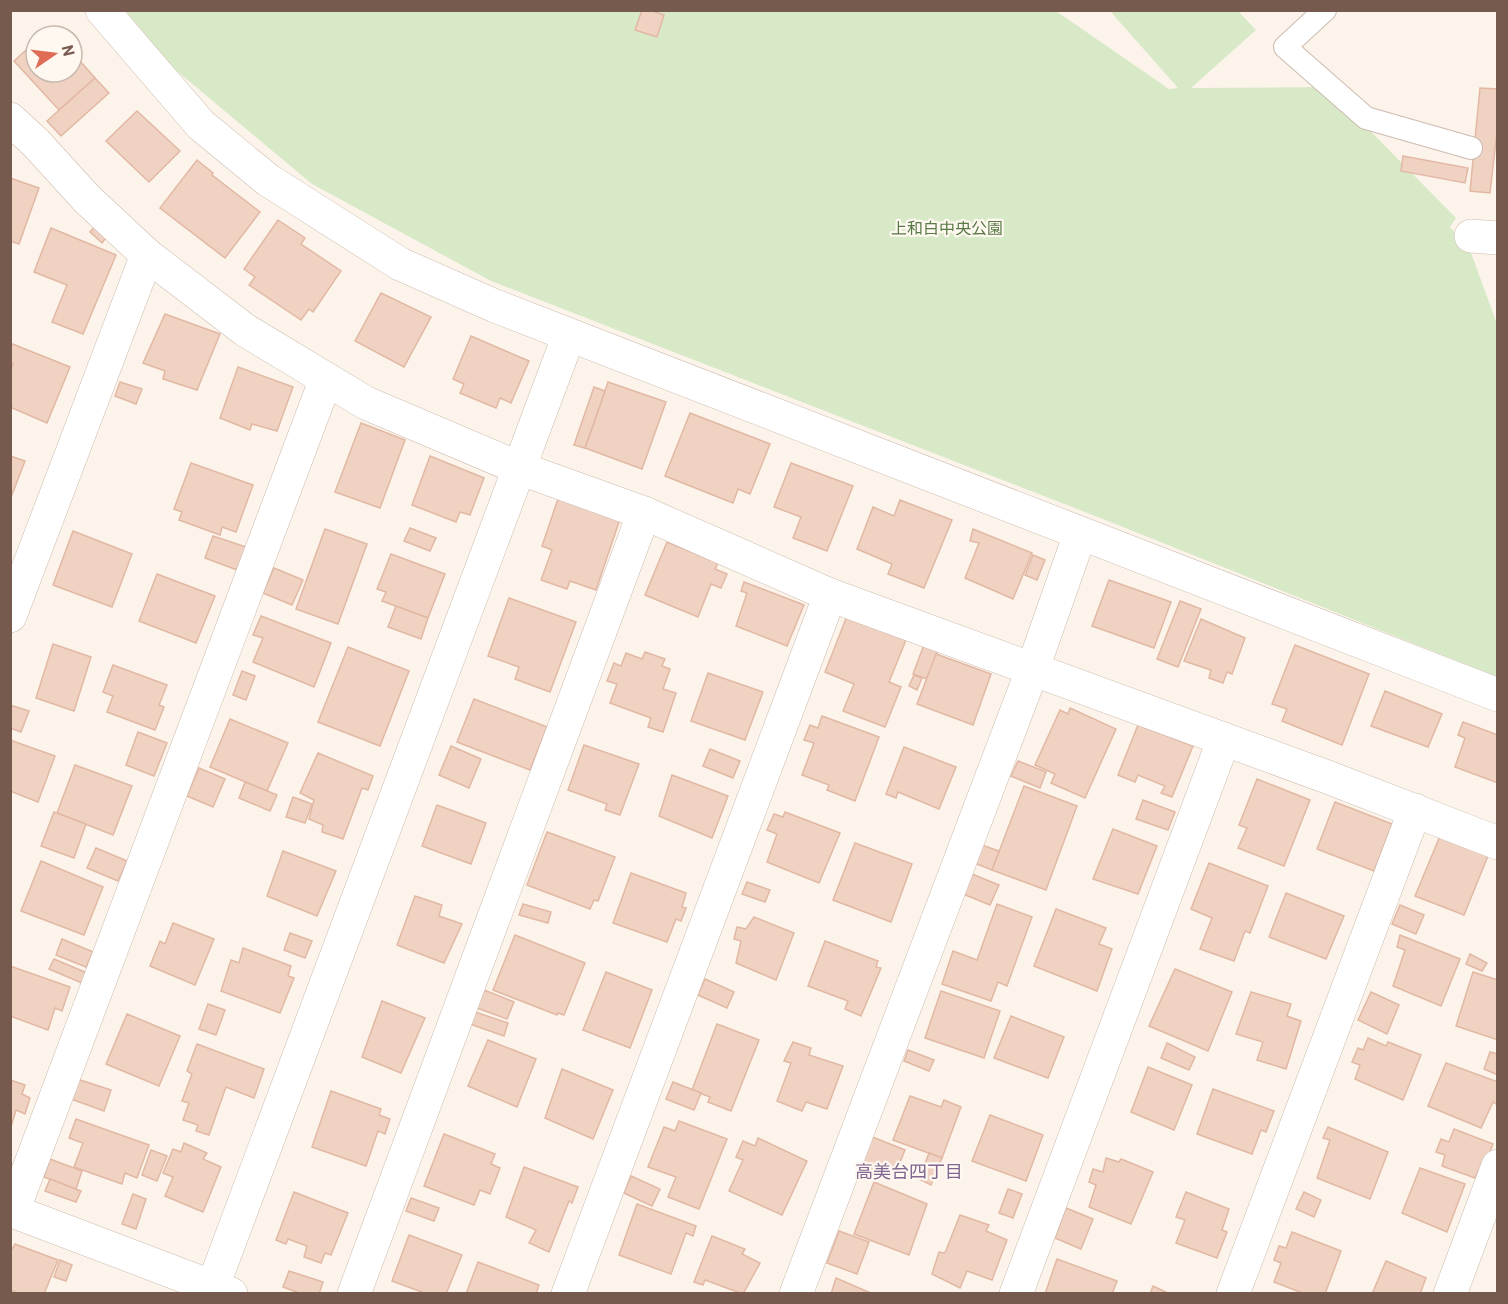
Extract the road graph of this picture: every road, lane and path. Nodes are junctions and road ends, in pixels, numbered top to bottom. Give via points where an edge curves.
1 (102, 10) edge
2 (1325, 10) edge
3 (10, 119) edge
4 (1471, 148) dead end
5 (147, 255) junction
6 (569, 335) junction
7 (327, 379) junction
8 (519, 468) junction
9 (644, 513) junction
10 (1080, 534) junction
11 (830, 595) junction
12 (10, 616) edge
13 (1033, 668) junction
14 (1497, 695) edge
15 (1224, 739) junction
16 (1415, 810) junction
17 (1497, 843) edge
18 (1497, 1167) edge
19 (12, 1210) edge
20 (218, 1291) edge
21 (354, 1293) edge
22 (568, 1293) edge
23 (796, 1293) edge
24 (1016, 1293) edge
25 (1233, 1293) edge
26 (1450, 1293) edge

1 - 6 street via 201,125 268,180 400,264
2 - 4 lane via 1285,47 1366,118
3 - 5 street
5 - 7 street via 245,330
5 - 12 street
6 - 8 street
6 - 10 street
7 - 8 street via 366,403
7 - 19 street
8 - 9 street
8 - 20 street
9 - 11 street
9 - 21 street
10 - 13 street
10 - 14 street
11 - 13 street
11 - 22 street
13 - 15 street
13 - 23 street
15 - 16 street
15 - 24 street
16 - 17 street
16 - 25 street
18 - 26 street
19 - 20 street

